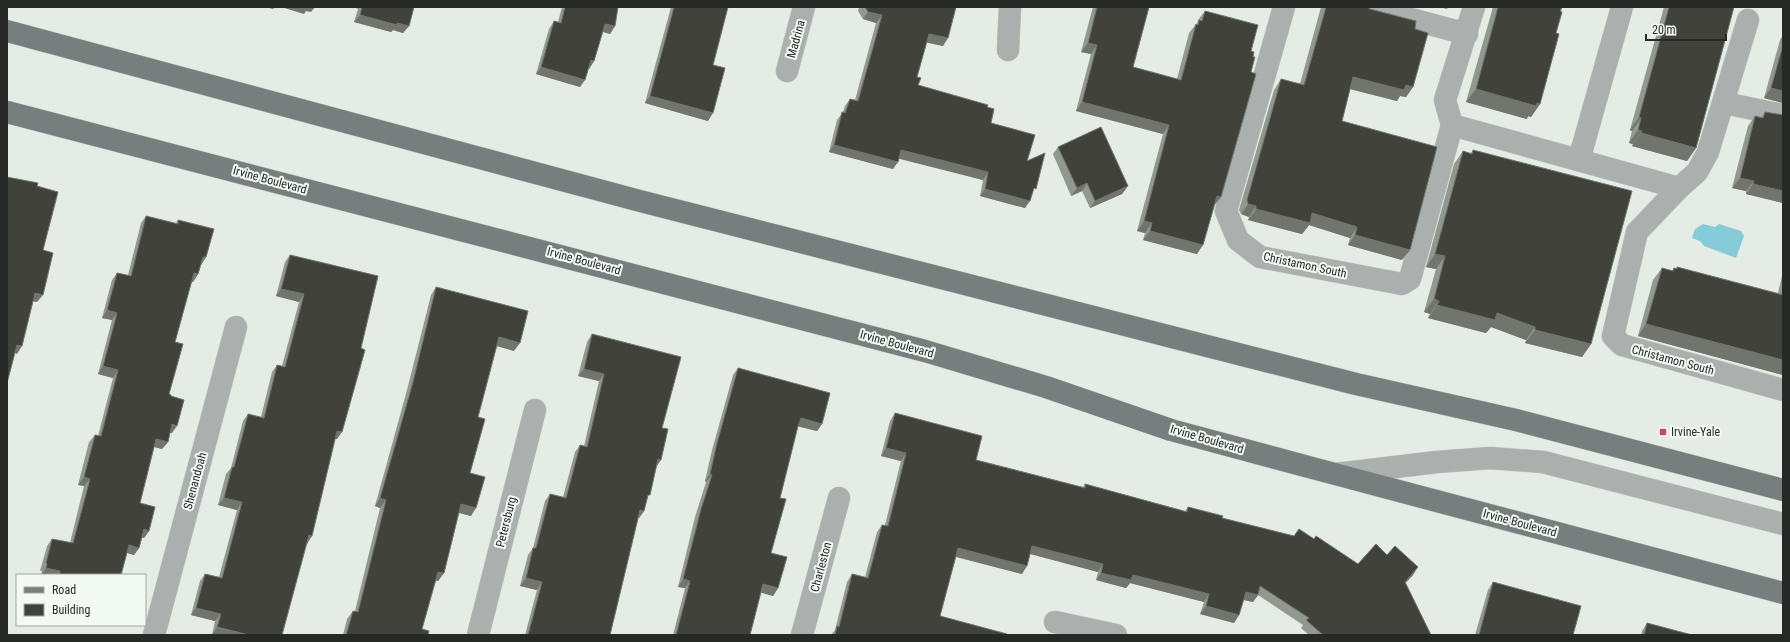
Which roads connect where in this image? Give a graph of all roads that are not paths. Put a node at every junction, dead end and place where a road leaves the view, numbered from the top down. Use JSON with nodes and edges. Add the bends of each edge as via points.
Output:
{"nodes":[{"id":1,"x":804,"y":7,"type":"edge"},
{"id":2,"x":1010,"y":7,"type":"edge"},
{"id":3,"x":1284,"y":7,"type":"edge"},
{"id":4,"x":1366,"y":7,"type":"edge"},
{"id":5,"x":1474,"y":7,"type":"edge"},
{"id":6,"x":1622,"y":7,"type":"edge"},
{"id":7,"x":1748,"y":20,"type":"dead end"},
{"id":8,"x":7,"y":31,"type":"edge"},
{"id":9,"x":1467,"y":34,"type":"junction"},
{"id":10,"x":1008,"y":50,"type":"dead end"},
{"id":11,"x":787,"y":71,"type":"dead end"},
{"id":12,"x":1724,"y":103,"type":"junction"},
{"id":13,"x":7,"y":112,"type":"edge"},
{"id":14,"x":1783,"y":115,"type":"edge"},
{"id":15,"x":1452,"y":125,"type":"junction"},
{"id":16,"x":1579,"y":160,"type":"junction"},
{"id":17,"x":1679,"y":188,"type":"junction"},
{"id":18,"x":236,"y":327,"type":"dead end"},
{"id":19,"x":1783,"y":390,"type":"edge"},
{"id":20,"x":535,"y":410,"type":"dead end"},
{"id":21,"x":1334,"y":474,"type":"junction"},
{"id":22,"x":1783,"y":490,"type":"edge"},
{"id":23,"x":839,"y":498,"type":"dead end"},
{"id":24,"x":1783,"y":524,"type":"edge"},
{"id":25,"x":1783,"y":593,"type":"edge"},
{"id":26,"x":1055,"y":622,"type":"dead end"},
{"id":27,"x":154,"y":635,"type":"edge"},
{"id":28,"x":478,"y":635,"type":"edge"},
{"id":29,"x":802,"y":635,"type":"edge"},
{"id":30,"x":1116,"y":635,"type":"edge"}],
"edges":[{"from":1,"to":11,"type":"street","name":"Madrina"},
{"from":2,"to":10,"type":"street"},
{"from":3,"to":15,"type":"street","name":"Christamon South","via":[[1226,211],[1238,240],[1260,257],[1402,284],[1410,279]]},
{"from":4,"to":9,"type":"street"},
{"from":5,"to":9,"type":"street"},
{"from":6,"to":16,"type":"street"},
{"from":7,"to":12,"type":"street","name":"Christamon South"},
{"from":8,"to":22,"type":"main road","via":[[640,201],[1356,384],[1516,420]]},
{"from":9,"to":15,"type":"street","via":[[1445,100]]},
{"from":12,"to":14,"type":"street"},
{"from":12,"to":17,"type":"street","name":"Christamon South","via":[[1708,152],[1697,172]]},
{"from":13,"to":21,"type":"main road","name":"Irvine Boulevard","via":[[925,351],[1046,387],[1171,430]]},
{"from":15,"to":16,"type":"street"},
{"from":16,"to":17,"type":"street"},
{"from":17,"to":19,"type":"street","name":"Christamon South","via":[[1637,232],[1613,336],[1622,345]]},
{"from":18,"to":27,"type":"street","name":"Shenandoah"},
{"from":20,"to":28,"type":"street","name":"Petersburg"},
{"from":21,"to":24,"type":"street","via":[[1490,458],[1543,462]]},
{"from":21,"to":25,"type":"main road","name":"Irvine Boulevard"},
{"from":23,"to":29,"type":"street","name":"Charleston"},
{"from":26,"to":30,"type":"street"}]}
